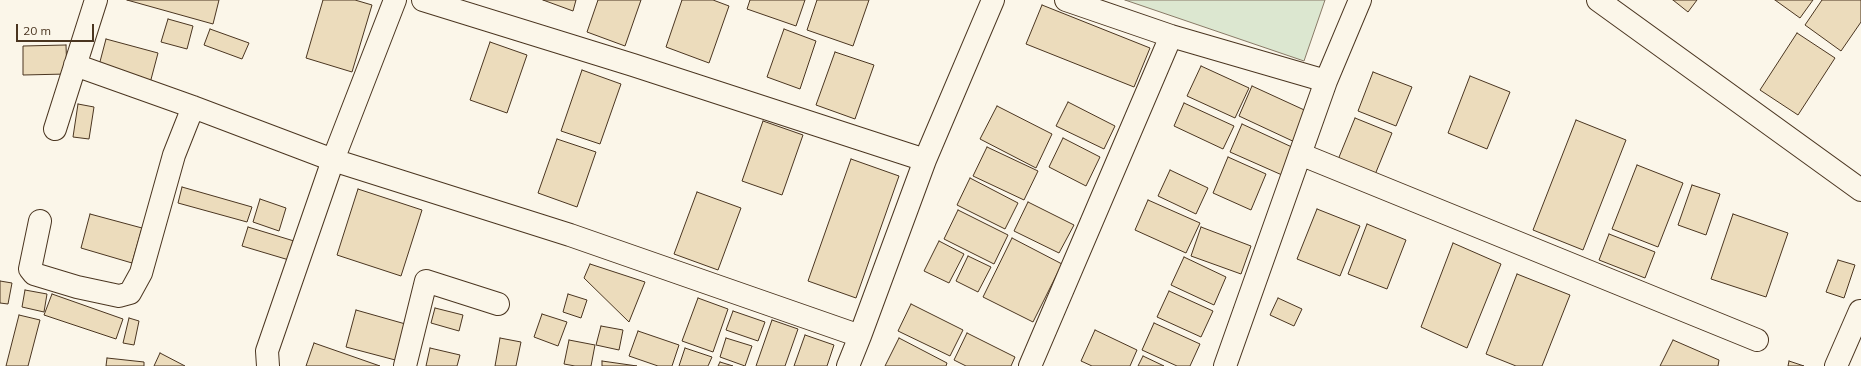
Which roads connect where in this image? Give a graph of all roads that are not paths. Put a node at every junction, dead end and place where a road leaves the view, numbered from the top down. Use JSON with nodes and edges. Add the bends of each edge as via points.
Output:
{"nodes":[{"id":1,"x":96,"y":0,"type":"edge"},
{"id":2,"x":395,"y":0,"type":"edge"},
{"id":3,"x":423,"y":0,"type":"edge"},
{"id":4,"x":993,"y":0,"type":"edge"},
{"id":5,"x":1066,"y":0,"type":"edge"},
{"id":6,"x":1360,"y":0,"type":"edge"},
{"id":7,"x":1598,"y":0,"type":"edge"},
{"id":8,"x":1171,"y":36,"type":"junction"},
{"id":9,"x":75,"y":65,"type":"junction"},
{"id":10,"x":1326,"y":81,"type":"junction"},
{"id":11,"x":193,"y":107,"type":"junction"},
{"id":12,"x":55,"y":129,"type":"dead end"},
{"id":13,"x":1300,"y":154,"type":"junction"},
{"id":14,"x":333,"y":160,"type":"junction"},
{"id":15,"x":925,"y":160,"type":"junction"},
{"id":16,"x":1861,"y":190,"type":"edge"},
{"id":17,"x":40,"y":221,"type":"dead end"},
{"id":18,"x":498,"y":304,"type":"dead end"},
{"id":19,"x":1860,"y":311,"type":"dead end"},
{"id":20,"x":860,"y":336,"type":"junction"},
{"id":21,"x":1757,"y":340,"type":"dead end"},
{"id":22,"x":268,"y":366,"type":"edge"},
{"id":23,"x":405,"y":366,"type":"edge"},
{"id":24,"x":848,"y":366,"type":"edge"},
{"id":25,"x":1030,"y":366,"type":"edge"},
{"id":26,"x":1226,"y":366,"type":"edge"},
{"id":27,"x":1836,"y":366,"type":"edge"}],
"edges":[{"from":1,"to":9,"type":"street"},
{"from":2,"to":14,"type":"street"},
{"from":3,"to":15,"type":"street"},
{"from":4,"to":15,"type":"street"},
{"from":5,"to":8,"type":"street"},
{"from":6,"to":10,"type":"street"},
{"from":7,"to":16,"type":"street"},
{"from":8,"to":10,"type":"street"},
{"from":8,"to":25,"type":"street"},
{"from":9,"to":11,"type":"street"},
{"from":9,"to":12,"type":"street"},
{"from":10,"to":13,"type":"street"},
{"from":11,"to":14,"type":"street"},
{"from":11,"to":17,"type":"street","via":[[174,154],[141,273],[130,293],[120,296],[76,287],[34,274],[30,269]]},
{"from":13,"to":21,"type":"street"},
{"from":13,"to":26,"type":"street"},
{"from":14,"to":20,"type":"street","via":[[570,234]]},
{"from":14,"to":22,"type":"street","via":[[267,351]]},
{"from":15,"to":20,"type":"street"},
{"from":18,"to":23,"type":"street","via":[[426,281]]},
{"from":19,"to":27,"type":"street"},
{"from":20,"to":24,"type":"street"}]}
